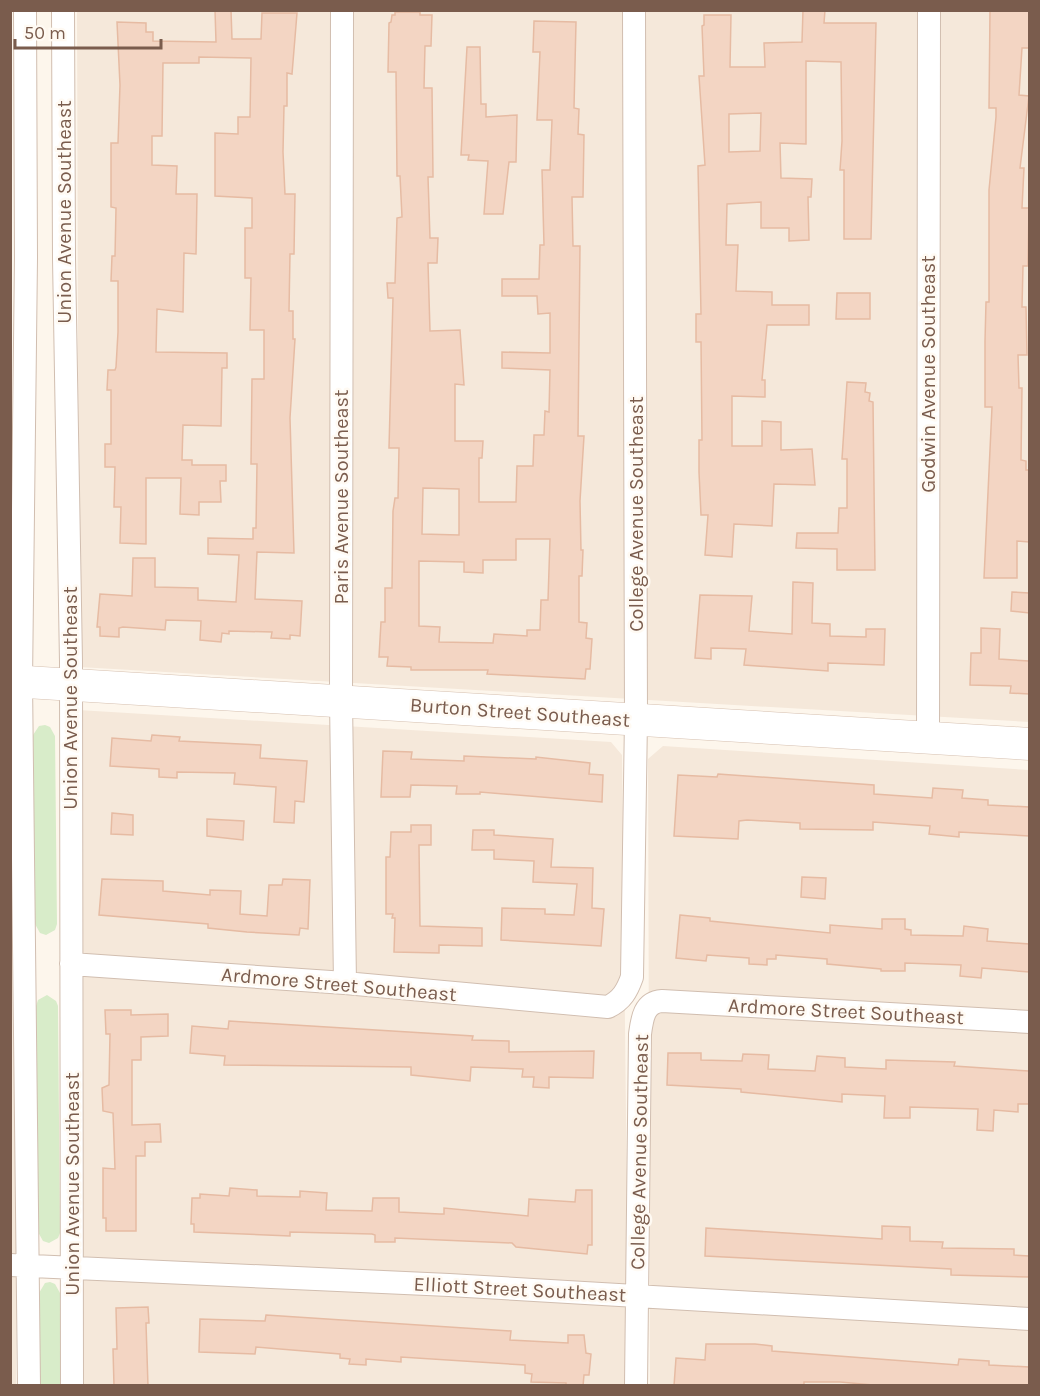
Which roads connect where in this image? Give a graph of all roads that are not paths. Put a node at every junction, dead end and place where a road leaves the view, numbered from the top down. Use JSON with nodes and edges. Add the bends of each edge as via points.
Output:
{"nodes":[{"id":1,"x":25,"y":10,"type":"edge"},
{"id":2,"x":63,"y":10,"type":"edge"},
{"id":3,"x":342,"y":10,"type":"edge"},
{"id":4,"x":634,"y":10,"type":"edge"},
{"id":5,"x":929,"y":10,"type":"edge"},
{"id":6,"x":26,"y":258,"type":"junction"},
{"id":7,"x":64,"y":259,"type":"junction"},
{"id":8,"x":16,"y":681,"type":"edge"},
{"id":9,"x":71,"y":683,"type":"junction"},
{"id":10,"x":341,"y":701,"type":"junction"},
{"id":11,"x":636,"y":719,"type":"junction"},
{"id":12,"x":928,"y":738,"type":"junction"},
{"id":13,"x":1029,"y":744,"type":"edge"},
{"id":14,"x":71,"y":964,"type":"junction"},
{"id":15,"x":345,"y":983,"type":"junction"},
{"id":16,"x":662,"y":1001,"type":"joint"},
{"id":17,"x":608,"y":1007,"type":"joint"},
{"id":18,"x":1029,"y":1022,"type":"edge"},
{"id":19,"x":19,"y":1265,"type":"edge"},
{"id":20,"x":72,"y":1266,"type":"junction"},
{"id":21,"x":636,"y":1296,"type":"junction"},
{"id":22,"x":1029,"y":1319,"type":"edge"},
{"id":23,"x":29,"y":1386,"type":"edge"},
{"id":24,"x":72,"y":1386,"type":"edge"},
{"id":25,"x":636,"y":1386,"type":"edge"}],
"edges":[{"from":1,"to":6,"type":"street"},
{"from":2,"to":7,"type":"street","name":"Union Avenue Southeast"},
{"from":3,"to":10,"type":"street","name":"Paris Avenue Southeast"},
{"from":4,"to":11,"type":"street","name":"College Avenue Southeast"},
{"from":5,"to":12,"type":"street","name":"Godwin Avenue Southeast"},
{"from":6,"to":7,"type":"street"},
{"from":6,"to":8,"type":"street"},
{"from":7,"to":9,"type":"street","name":"Union Avenue Southeast"},
{"from":8,"to":9,"type":"main road","name":"Burton Street Southeast"},
{"from":8,"to":19,"type":"street"},
{"from":9,"to":10,"type":"main road","name":"Burton Street Southeast"},
{"from":9,"to":14,"type":"street","name":"Union Avenue Southeast"},
{"from":10,"to":11,"type":"main road","name":"Burton Street Southeast"},
{"from":10,"to":15,"type":"street","name":"Paris Avenue Southeast"},
{"from":11,"to":12,"type":"main road","name":"Burton Street Southeast"},
{"from":11,"to":17,"type":"street","name":"College Avenue Southeast","via":[[632,977],[619,1002]]},
{"from":12,"to":13,"type":"main road","name":"Burton Street Southeast"},
{"from":14,"to":15,"type":"street","name":"Ardmore Street Southeast"},
{"from":14,"to":20,"type":"street","name":"Union Avenue Southeast"},
{"from":15,"to":17,"type":"street","name":"Ardmore Street Southeast"},
{"from":16,"to":18,"type":"street","name":"Ardmore Street Southeast"},
{"from":16,"to":21,"type":"street","name":"College Avenue Southeast","via":[[649,1006],[641,1026]]},
{"from":19,"to":20,"type":"street","name":"Elliott Street Southeast"},
{"from":19,"to":23,"type":"street"},
{"from":20,"to":21,"type":"street","name":"Elliott Street Southeast"},
{"from":20,"to":24,"type":"street","name":"Union Avenue Southeast"},
{"from":21,"to":22,"type":"street","name":"Elliott Street Southeast"},
{"from":21,"to":25,"type":"street","name":"College Avenue Southeast"}]}
